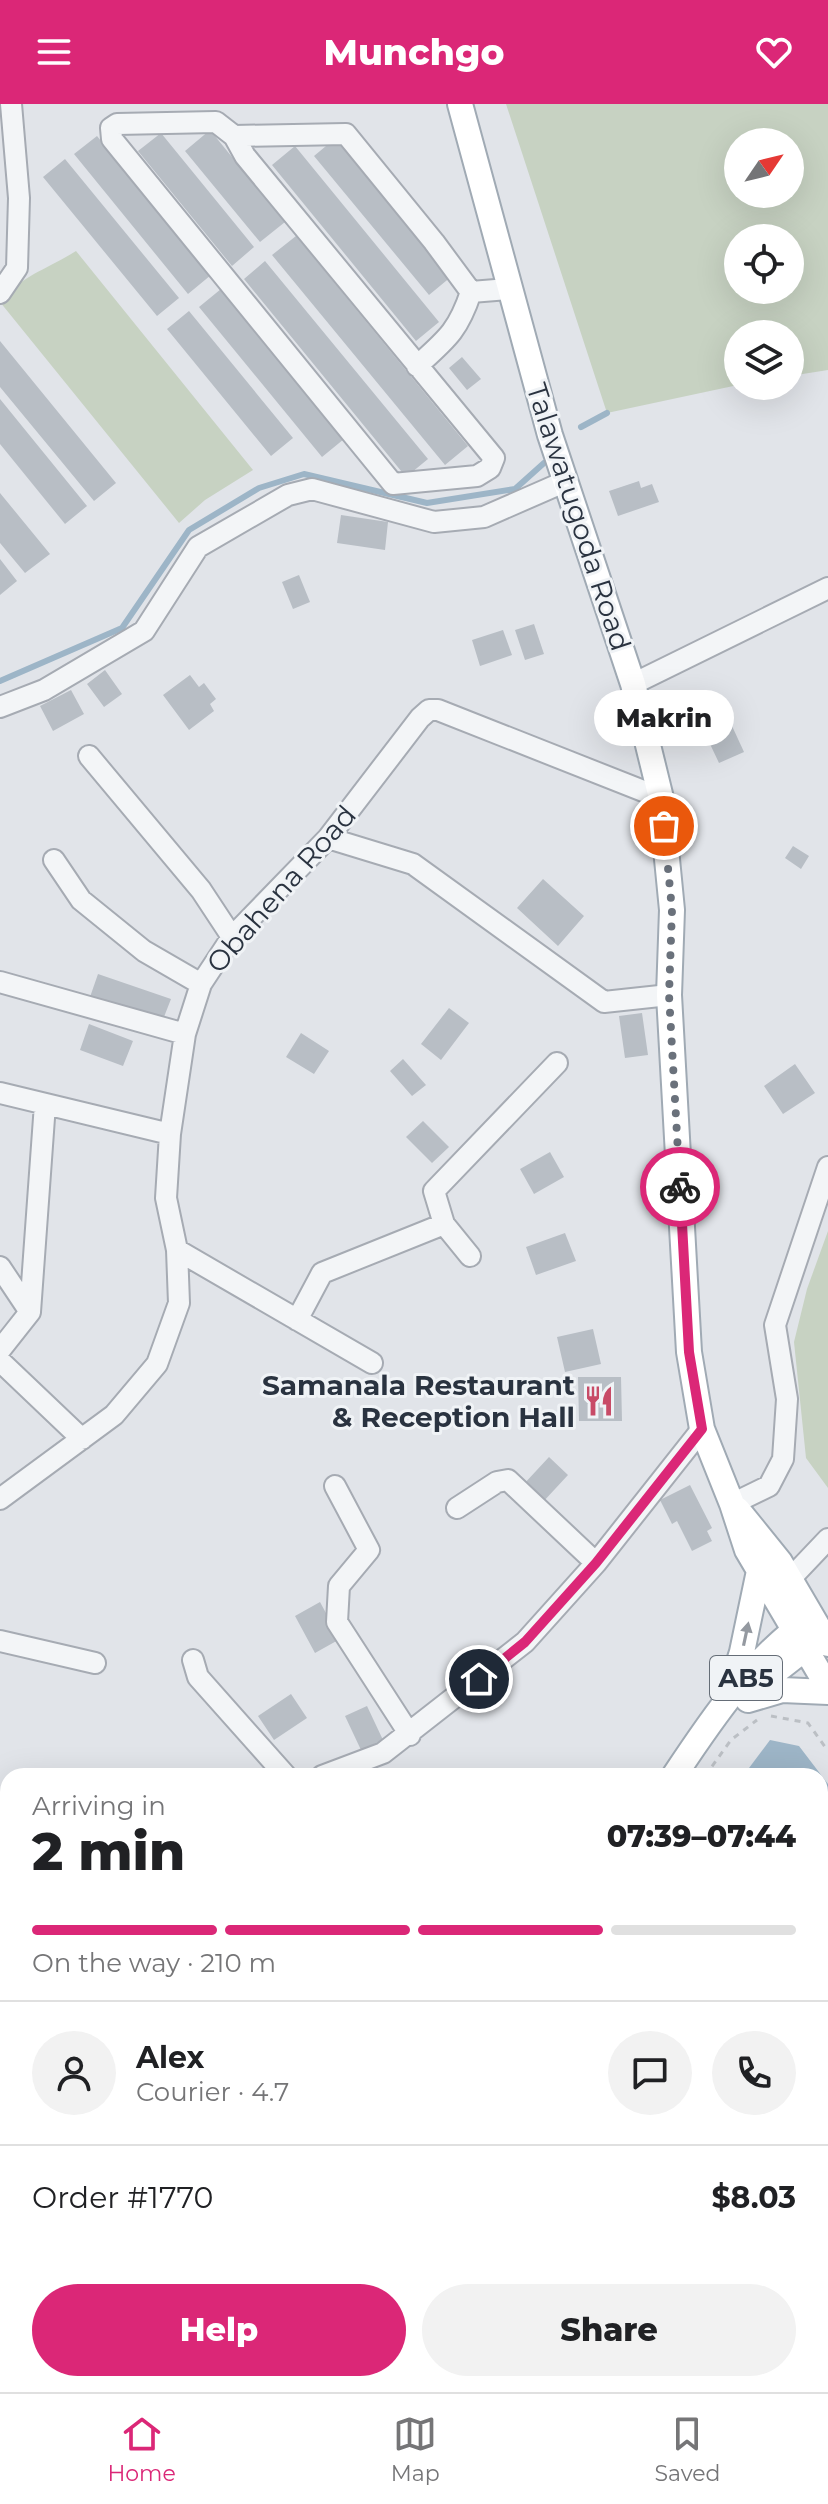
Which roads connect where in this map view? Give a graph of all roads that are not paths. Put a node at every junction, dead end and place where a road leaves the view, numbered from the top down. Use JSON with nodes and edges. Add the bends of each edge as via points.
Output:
{"nodes":[{"id":1,"x":11,"y":104,"type":"edge"},
{"id":2,"x":460,"y":104,"type":"edge"},
{"id":3,"x":234,"y":136,"type":"junction"},
{"id":4,"x":508,"y":289,"type":"junction"},
{"id":5,"x":471,"y":292,"type":"junction"},
{"id":6,"x":0,"y":293,"type":"edge"},
{"id":7,"x":417,"y":366,"type":"junction"},
{"id":8,"x":564,"y":482,"type":"junction"},
{"id":9,"x":828,"y":588,"type":"edge"},
{"id":10,"x":633,"y":684,"type":"junction"},
{"id":11,"x":0,"y":707,"type":"edge"},
{"id":12,"x":89,"y":756,"type":"dead end"},
{"id":13,"x":661,"y":798,"type":"junction"},
{"id":14,"x":328,"y":838,"type":"junction"},
{"id":15,"x":54,"y":860,"type":"dead end"},
{"id":16,"x":232,"y":937,"type":"junction"},
{"id":17,"x":0,"y":982,"type":"edge"},
{"id":18,"x":201,"y":984,"type":"junction"},
{"id":19,"x":669,"y":995,"type":"junction"},
{"id":20,"x":185,"y":1034,"type":"junction"},
{"id":21,"x":557,"y":1063,"type":"dead end"},
{"id":22,"x":0,"y":1093,"type":"edge"},
{"id":23,"x":45,"y":1104,"type":"junction"},
{"id":24,"x":170,"y":1134,"type":"junction"},
{"id":25,"x":828,"y":1167,"type":"edge"},
{"id":26,"x":444,"y":1224,"type":"junction"},
{"id":27,"x":177,"y":1250,"type":"junction"},
{"id":28,"x":470,"y":1256,"type":"dead end"},
{"id":29,"x":0,"y":1267,"type":"edge"},
{"id":30,"x":30,"y":1312,"type":"junction"},
{"id":31,"x":297,"y":1320,"type":"junction"},
{"id":32,"x":0,"y":1350,"type":"edge"},
{"id":33,"x":0,"y":1361,"type":"edge"},
{"id":34,"x":372,"y":1363,"type":"dead end"},
{"id":35,"x":702,"y":1429,"type":"junction"},
{"id":36,"x":82,"y":1439,"type":"junction"},
{"id":37,"x":335,"y":1486,"type":"dead end"},
{"id":38,"x":0,"y":1499,"type":"edge"},
{"id":39,"x":732,"y":1504,"type":"junction"},
{"id":40,"x":457,"y":1508,"type":"dead end"},
{"id":41,"x":828,"y":1539,"type":"edge"},
{"id":42,"x":596,"y":1563,"type":"junction"},
{"id":43,"x":759,"y":1571,"type":"junction"},
{"id":44,"x":790,"y":1579,"type":"junction"},
{"id":45,"x":812,"y":1635,"type":"edge"},
{"id":46,"x":0,"y":1641,"type":"edge"},
{"id":47,"x":193,"y":1660,"type":"dead end"},
{"id":48,"x":95,"y":1663,"type":"dead end"},
{"id":49,"x":828,"y":1690,"type":"edge"},
{"id":50,"x":731,"y":1701,"type":"junction"},
{"id":51,"x":410,"y":1735,"type":"junction"},
{"id":52,"x":279,"y":1768,"type":"edge"},
{"id":53,"x":343,"y":1768,"type":"edge"},
{"id":54,"x":679,"y":1768,"type":"edge"}],
"edges":[{"from":1,"to":6,"type":"street","via":[[19,198],[17,268]]},
{"from":2,"to":4,"type":"main road","name":"Talawatugoda Road"},
{"from":3,"to":5,"type":"street","via":[[346,134]]},
{"from":3,"to":7,"type":"street"},
{"from":3,"to":7,"type":"street","via":[[216,122],[111,128],[112,139],[393,484],[477,476],[490,468],[494,458]]},
{"from":4,"to":5,"type":"street"},
{"from":4,"to":8,"type":"main road","name":"Talawatugoda Road"},
{"from":5,"to":7,"type":"street","via":[[452,335]]},
{"from":8,"to":10,"type":"main road","name":"Talawatugoda Road"},
{"from":8,"to":11,"type":"street","via":[[484,517],[434,522],[312,489],[288,495],[198,547],[144,631],[44,690]]},
{"from":9,"to":10,"type":"street"},
{"from":10,"to":13,"type":"main road","name":"Talawatugoda Road"},
{"from":12,"to":16,"type":"street","via":[[201,890]]},
{"from":13,"to":14,"type":"street","name":"Obahena Road","via":[[429,710]]},
{"from":13,"to":19,"type":"main road","name":"Talawatugoda Road","via":[[672,910]]},
{"from":14,"to":16,"type":"street","name":"Obahena Road"},
{"from":14,"to":19,"type":"street","via":[[413,864],[604,1002]]},
{"from":15,"to":18,"type":"street","via":[[81,900],[144,951]]},
{"from":16,"to":18,"type":"street","name":"Obahena Road"},
{"from":17,"to":20,"type":"street"},
{"from":18,"to":20,"type":"street","name":"Obahena Road"},
{"from":19,"to":35,"type":"main road","name":"Talawatugoda Road","via":[[689,1352]]},
{"from":20,"to":24,"type":"street","name":"Obahena Road"},
{"from":21,"to":26,"type":"street","via":[[434,1191]]},
{"from":22,"to":23,"type":"street"},
{"from":23,"to":24,"type":"street"},
{"from":23,"to":30,"type":"street"},
{"from":24,"to":27,"type":"street","name":"Obahena Road","via":[[166,1198]]},
{"from":25,"to":39,"type":"street","via":[[775,1325],[787,1399],[783,1459],[769,1486]]},
{"from":26,"to":28,"type":"street"},
{"from":26,"to":31,"type":"street","via":[[322,1273]]},
{"from":27,"to":31,"type":"street"},
{"from":27,"to":36,"type":"street","name":"Obahena Road","via":[[179,1303],[157,1364],[114,1415]]},
{"from":29,"to":30,"type":"street"},
{"from":30,"to":32,"type":"street"},
{"from":31,"to":34,"type":"street"},
{"from":33,"to":36,"type":"street"},
{"from":35,"to":39,"type":"main road","name":"Talawatugoda Road"},
{"from":35,"to":42,"type":"street"},
{"from":36,"to":38,"type":"street","name":"Obahena Road"},
{"from":37,"to":51,"type":"street","via":[[369,1550],[339,1586],[337,1622]]},
{"from":39,"to":43,"type":"main road","name":"Talawatugoda Road"},
{"from":39,"to":44,"type":"main road","name":"Talawatugoda Road"},
{"from":40,"to":42,"type":"street","via":[[508,1480]]},
{"from":41,"to":44,"type":"street"},
{"from":42,"to":51,"type":"street","via":[[525,1642]]},
{"from":43,"to":45,"type":"main road","name":"Talawatugoda Road"},
{"from":50,"to":43,"type":"main road","number":"AB5","one_way":true},
{"from":44,"to":45,"type":"main road","name":"Talawatugoda Road"},
{"from":45,"to":49,"type":"main road","name":"Talawatugoda Road"},
{"from":45,"to":50,"type":"main road","number":"AB5"},
{"from":46,"to":48,"type":"street"},
{"from":47,"to":52,"type":"street","via":[[198,1677]]},
{"from":49,"to":50,"type":"main road","number":"AB5","via":[[782,1690]]},
{"from":50,"to":54,"type":"main road","number":"AB5"},
{"from":51,"to":53,"type":"street","via":[[383,1753]]}]}
